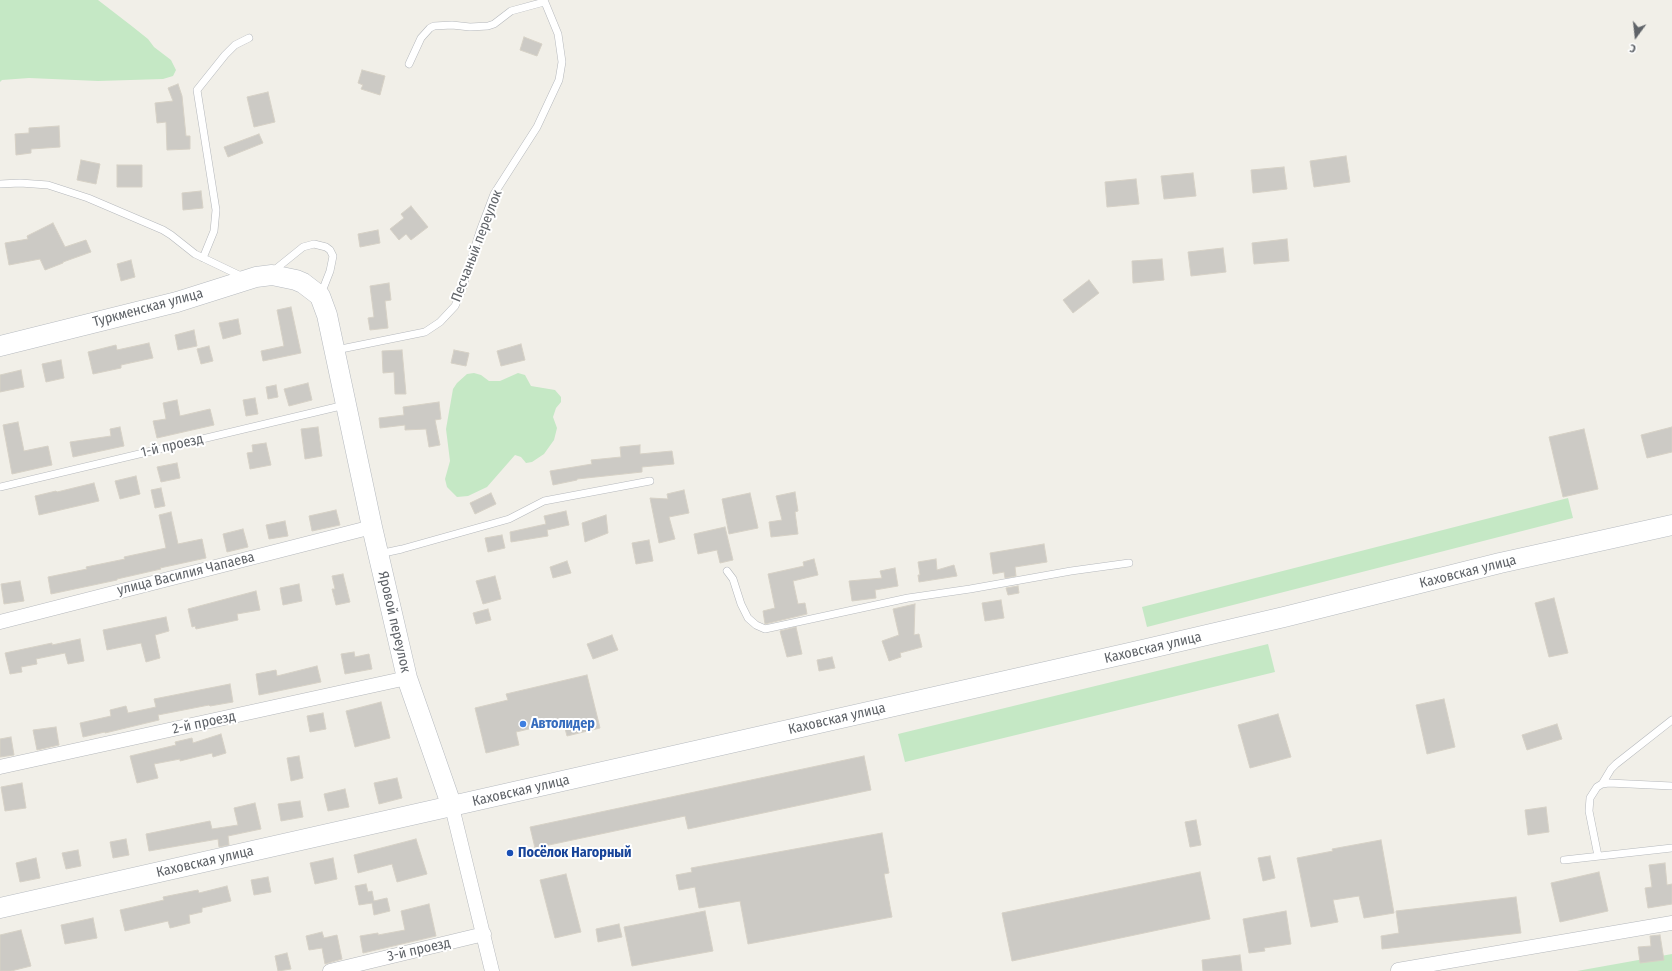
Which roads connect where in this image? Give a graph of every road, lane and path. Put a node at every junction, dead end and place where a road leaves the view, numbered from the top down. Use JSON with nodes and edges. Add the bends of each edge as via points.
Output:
{"nodes":[{"id":1,"x":544,"y":1,"type":"edge"},
{"id":2,"x":249,"y":38,"type":"dead end"},
{"id":3,"x":409,"y":64,"type":"dead end"},
{"id":4,"x":0,"y":184,"type":"edge"},
{"id":5,"x":204,"y":258,"type":"junction"},
{"id":6,"x":268,"y":276,"type":"junction"},
{"id":7,"x":248,"y":280,"type":"junction"},
{"id":8,"x":320,"y":296,"type":"junction"},
{"id":9,"x":0,"y":346,"type":"edge"},
{"id":10,"x":333,"y":351,"type":"junction"},
{"id":11,"x":345,"y":405,"type":"junction"},
{"id":12,"x":650,"y":481,"type":"dead end"},
{"id":13,"x":0,"y":487,"type":"edge"},
{"id":14,"x":1672,"y":524,"type":"edge"},
{"id":15,"x":372,"y":527,"type":"junction"},
{"id":16,"x":379,"y":554,"type":"junction"},
{"id":17,"x":1129,"y":562,"type":"dead end"},
{"id":18,"x":727,"y":571,"type":"dead end"},
{"id":19,"x":0,"y":622,"type":"edge"},
{"id":20,"x":407,"y":678,"type":"junction"},
{"id":21,"x":1672,"y":720,"type":"edge"},
{"id":22,"x":0,"y":767,"type":"edge"},
{"id":23,"x":1602,"y":784,"type":"junction"},
{"id":24,"x":1672,"y":786,"type":"edge"},
{"id":25,"x":452,"y":806,"type":"junction"},
{"id":26,"x":1672,"y":848,"type":"edge"},
{"id":27,"x":1598,"y":856,"type":"junction"},
{"id":28,"x":1564,"y":860,"type":"dead end"},
{"id":29,"x":0,"y":908,"type":"edge"},
{"id":30,"x":1672,"y":922,"type":"edge"},
{"id":31,"x":484,"y":934,"type":"junction"},
{"id":32,"x":1398,"y":970,"type":"dead end"},
{"id":33,"x":330,"y":971,"type":"edge"},
{"id":34,"x":492,"y":971,"type":"edge"}],
"edges":[{"from":1,"to":3,"type":"lane","via":[[512,10],[488,26],[434,26],[421,38]]},
{"from":1,"to":10,"type":"lane","name":"Песчаный переулок","via":[[558,34],[562,62],[559,80],[548,108],[494,194],[462,292],[455,306],[425,332]]},
{"from":2,"to":5,"type":"lane","via":[[235,45],[225,55],[197,90],[216,210],[214,230]]},
{"from":4,"to":5,"type":"lane","via":[[32,183],[66,190],[163,230]]},
{"from":5,"to":7,"type":"lane"},
{"from":6,"to":7,"type":"main road","name":"Туркменская улица"},
{"from":6,"to":8,"type":"main road","name":"Туркменская улица","via":[[296,280]]},
{"from":6,"to":8,"type":"lane","via":[[303,247],[314,244],[326,247],[333,256]]},
{"from":7,"to":9,"type":"main road","name":"Туркменская улица","via":[[177,302]]},
{"from":8,"to":10,"type":"main road","name":"Яровой переулок","via":[[327,315]]},
{"from":10,"to":11,"type":"main road","name":"Яровой переулок"},
{"from":11,"to":13,"type":"lane","name":"1-й проезд"},
{"from":11,"to":15,"type":"main road","name":"Яровой переулок"},
{"from":12,"to":16,"type":"lane","via":[[544,501],[509,518]]},
{"from":14,"to":25,"type":"main road","name":"Каховская улица","via":[[1284,618]]},
{"from":15,"to":16,"type":"main road","name":"Яровой переулок"},
{"from":15,"to":19,"type":"street","name":"улица Василия Чапаева"},
{"from":16,"to":20,"type":"main road","name":"Яровой переулок"},
{"from":17,"to":18,"type":"lane","via":[[970,590],[908,598],[765,629],[748,618],[733,579]]},
{"from":20,"to":22,"type":"street","name":"2-й проезд"},
{"from":20,"to":25,"type":"main road","name":"Яровой переулок"},
{"from":21,"to":23,"type":"lane","via":[[1616,764]]},
{"from":23,"to":24,"type":"lane"},
{"from":23,"to":27,"type":"lane","via":[[1593,792],[1589,804]]},
{"from":25,"to":29,"type":"main road","name":"Каховская улица"},
{"from":25,"to":31,"type":"street","name":"Яровой переулок"},
{"from":26,"to":27,"type":"lane"},
{"from":27,"to":28,"type":"lane"},
{"from":30,"to":32,"type":"street"},
{"from":31,"to":33,"type":"street","name":"3-й проезд"},
{"from":31,"to":34,"type":"street","name":"Яровой переулок"}]}
